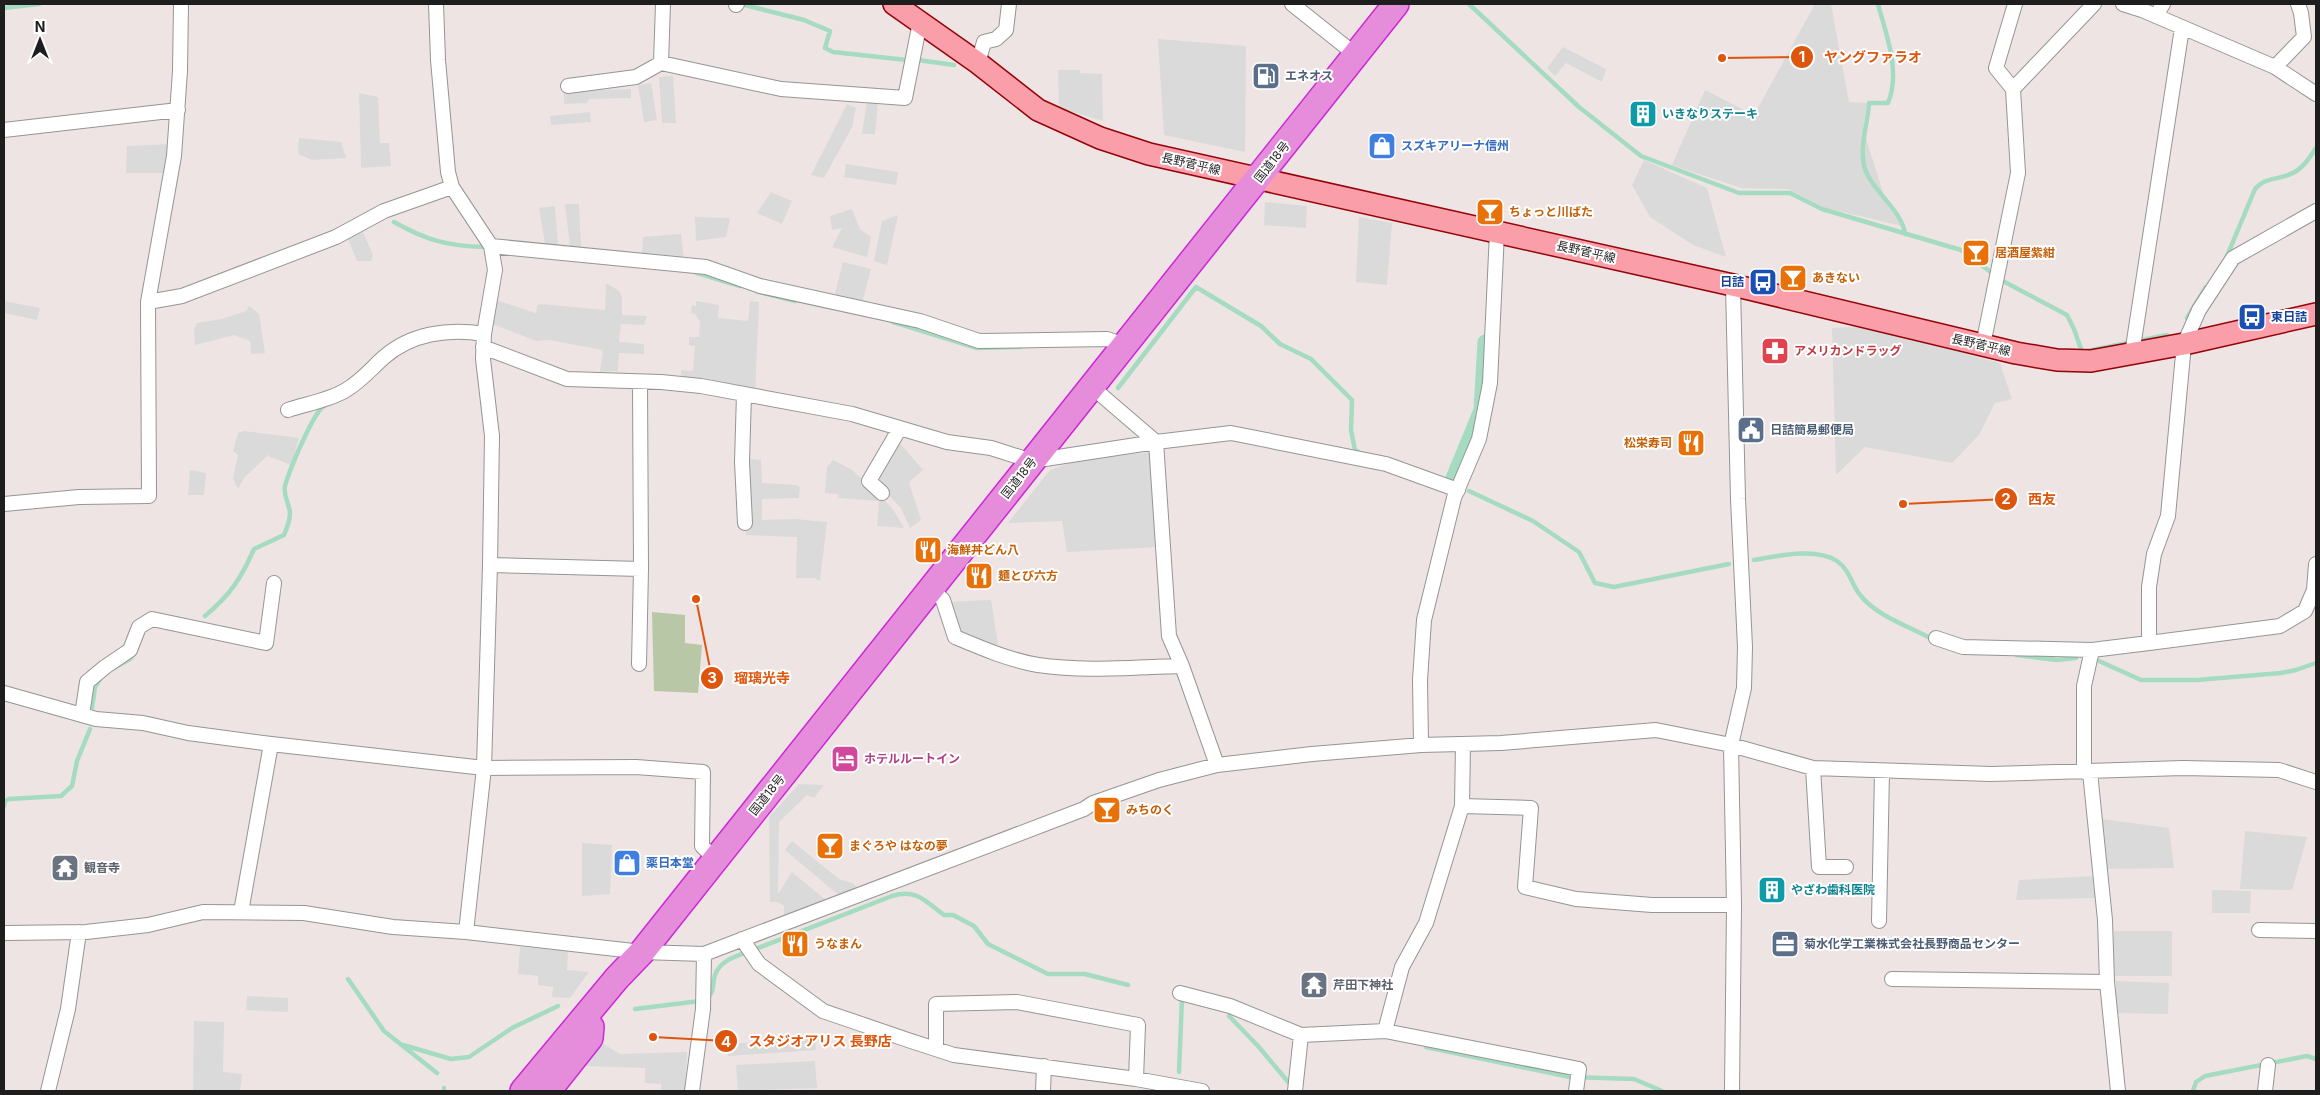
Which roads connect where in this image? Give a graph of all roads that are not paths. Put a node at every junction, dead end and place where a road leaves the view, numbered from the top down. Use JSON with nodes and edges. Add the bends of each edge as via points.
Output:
{"nodes":[{"id":1,"x":182,"y":4,"type":"edge"},
{"id":2,"x":436,"y":4,"type":"edge"},
{"id":3,"x":663,"y":4,"type":"edge"},
{"id":4,"x":894,"y":4,"type":"edge"},
{"id":5,"x":1009,"y":4,"type":"edge"},
{"id":6,"x":1292,"y":4,"type":"edge"},
{"id":7,"x":1396,"y":4,"type":"edge"},
{"id":8,"x":2015,"y":4,"type":"edge"},
{"id":9,"x":2094,"y":4,"type":"edge"},
{"id":10,"x":2123,"y":4,"type":"edge"},
{"id":11,"x":2298,"y":4,"type":"edge"},
{"id":12,"x":2159,"y":10,"type":"edge"},
{"id":13,"x":920,"y":22,"type":"junction"},
{"id":14,"x":2182,"y":28,"type":"junction"},
{"id":15,"x":1356,"y":55,"type":"junction"},
{"id":16,"x":662,"y":63,"type":"junction"},
{"id":17,"x":978,"y":63,"type":"junction"},
{"id":18,"x":2275,"y":67,"type":"junction"},
{"id":19,"x":568,"y":86,"type":"dead end"},
{"id":20,"x":2013,"y":88,"type":"junction"},
{"id":21,"x":2316,"y":94,"type":"edge"},
{"id":22,"x":178,"y":110,"type":"junction"},
{"id":23,"x":4,"y":130,"type":"edge"},
{"id":24,"x":1257,"y":180,"type":"junction"},
{"id":25,"x":452,"y":187,"type":"junction"},
{"id":26,"x":2316,"y":211,"type":"edge"},
{"id":27,"x":1497,"y":232,"type":"junction"},
{"id":28,"x":492,"y":246,"type":"junction"},
{"id":29,"x":1733,"y":286,"type":"junction"},
{"id":30,"x":148,"y":302,"type":"junction"},
{"id":31,"x":2316,"y":314,"type":"edge"},
{"id":32,"x":484,"y":341,"type":"junction"},
{"id":33,"x":2184,"y":344,"type":"junction"},
{"id":34,"x":1126,"y":345,"type":"junction"},
{"id":35,"x":1983,"y":345,"type":"junction"},
{"id":36,"x":2132,"y":354,"type":"junction"},
{"id":37,"x":640,"y":382,"type":"junction"},
{"id":38,"x":1092,"y":387,"type":"junction"},
{"id":39,"x":744,"y":394,"type":"junction"},
{"id":40,"x":288,"y":410,"type":"dead end"},
{"id":41,"x":900,"y":428,"type":"junction"},
{"id":42,"x":1156,"y":442,"type":"junction"},
{"id":43,"x":1032,"y":461,"type":"junction"},
{"id":44,"x":1458,"y":490,"type":"junction"},
{"id":45,"x":882,"y":494,"type":"dead end"},
{"id":46,"x":4,"y":504,"type":"edge"},
{"id":47,"x":745,"y":524,"type":"dead end"},
{"id":48,"x":2316,"y":564,"type":"edge"},
{"id":49,"x":490,"y":565,"type":"junction"},
{"id":50,"x":641,"y":570,"type":"junction"},
{"id":51,"x":274,"y":583,"type":"dead end"},
{"id":52,"x":932,"y":589,"type":"junction"},
{"id":53,"x":2315,"y":591,"type":"edge"},
{"id":54,"x":1936,"y":638,"type":"dead end"},
{"id":55,"x":2149,"y":643,"type":"junction"},
{"id":56,"x":2092,"y":650,"type":"junction"},
{"id":57,"x":639,"y":664,"type":"dead end"},
{"id":58,"x":1182,"y":666,"type":"junction"},
{"id":59,"x":4,"y":693,"type":"edge"},
{"id":60,"x":82,"y":715,"type":"junction"},
{"id":61,"x":271,"y":744,"type":"junction"},
{"id":62,"x":1463,"y":744,"type":"junction"},
{"id":63,"x":1731,"y":745,"type":"junction"},
{"id":64,"x":1421,"y":746,"type":"junction"},
{"id":65,"x":1217,"y":765,"type":"junction"},
{"id":66,"x":484,"y":768,"type":"junction"},
{"id":67,"x":1813,"y":768,"type":"junction"},
{"id":68,"x":1882,"y":772,"type":"junction"},
{"id":69,"x":2087,"y":772,"type":"junction"},
{"id":70,"x":2316,"y":782,"type":"edge"},
{"id":71,"x":1462,"y":806,"type":"junction"},
{"id":72,"x":716,"y":860,"type":"junction"},
{"id":73,"x":1846,"y":866,"type":"dead end"},
{"id":74,"x":1734,"y":905,"type":"junction"},
{"id":75,"x":241,"y":912,"type":"junction"},
{"id":76,"x":1879,"y":921,"type":"dead end"},
{"id":77,"x":2259,"y":930,"type":"dead end"},
{"id":78,"x":2316,"y":931,"type":"edge"},
{"id":79,"x":79,"y":932,"type":"junction"},
{"id":80,"x":466,"y":932,"type":"junction"},
{"id":81,"x":4,"y":933,"type":"edge"},
{"id":82,"x":742,"y":939,"type":"junction"},
{"id":83,"x":642,"y":952,"type":"junction"},
{"id":84,"x":704,"y":954,"type":"junction"},
{"id":85,"x":1892,"y":980,"type":"dead end"},
{"id":86,"x":2107,"y":982,"type":"junction"},
{"id":87,"x":1180,"y":993,"type":"dead end"},
{"id":88,"x":591,"y":1027,"type":"junction"},
{"id":89,"x":1385,"y":1031,"type":"junction"},
{"id":90,"x":1301,"y":1035,"type":"junction"},
{"id":91,"x":936,"y":1048,"type":"junction"},
{"id":92,"x":2268,"y":1065,"type":"dead end"},
{"id":93,"x":1044,"y":1066,"type":"junction"},
{"id":94,"x":1136,"y":1079,"type":"junction"},
{"id":95,"x":1577,"y":1082,"type":"edge"},
{"id":96,"x":48,"y":1091,"type":"edge"},
{"id":97,"x":523,"y":1091,"type":"edge"},
{"id":98,"x":539,"y":1091,"type":"edge"},
{"id":99,"x":548,"y":1091,"type":"edge"},
{"id":100,"x":692,"y":1091,"type":"edge"},
{"id":101,"x":1043,"y":1091,"type":"edge"},
{"id":102,"x":1202,"y":1091,"type":"edge"},
{"id":103,"x":1295,"y":1091,"type":"edge"},
{"id":104,"x":1732,"y":1091,"type":"edge"},
{"id":105,"x":2118,"y":1091,"type":"edge"},
{"id":106,"x":2265,"y":1091,"type":"edge"}],
"edges":[{"from":1,"to":22,"type":"street"},
{"from":2,"to":25,"type":"street","via":[[438,60]]},
{"from":3,"to":16,"type":"street"},
{"from":4,"to":13,"type":"main road","name":"長野菅平線"},
{"from":5,"to":17,"type":"street","via":[[1006,30],[996,39],[984,42]]},
{"from":6,"to":15,"type":"street"},
{"from":7,"to":15,"type":"highway","name":"国道18号"},
{"from":8,"to":20,"type":"street","via":[[1996,68]]},
{"from":9,"to":20,"type":"street"},
{"from":10,"to":12,"type":"street"},
{"from":11,"to":18,"type":"street","via":[[2302,12],[2304,37]]},
{"from":12,"to":14,"type":"street"},
{"from":13,"to":16,"type":"street","via":[[905,98],[782,89]]},
{"from":13,"to":17,"type":"main road","name":"長野菅平線"},
{"from":14,"to":18,"type":"street"},
{"from":14,"to":36,"type":"street"},
{"from":15,"to":24,"type":"highway","name":"国道18号"},
{"from":16,"to":19,"type":"street","via":[[636,78]]},
{"from":17,"to":24,"type":"main road","name":"長野菅平線","via":[[1038,110],[1100,138],[1149,154]]},
{"from":18,"to":21,"type":"street"},
{"from":20,"to":35,"type":"street","via":[[2018,173]]},
{"from":22,"to":23,"type":"street"},
{"from":22,"to":30,"type":"street","via":[[172,173]]},
{"from":24,"to":27,"type":"main road","name":"長野菅平線"},
{"from":24,"to":34,"type":"highway","name":"国道18号"},
{"from":25,"to":28,"type":"street"},
{"from":25,"to":30,"type":"street","via":[[384,211],[336,237],[182,296]]},
{"from":26,"to":33,"type":"street","via":[[2233,258],[2199,310]]},
{"from":27,"to":29,"type":"main road","name":"長野菅平線"},
{"from":27,"to":44,"type":"street","via":[[1490,383],[1479,439]]},
{"from":28,"to":32,"type":"street","via":[[494,270]]},
{"from":28,"to":34,"type":"street","via":[[706,267],[760,286],[920,321],[979,340],[1107,339]]},
{"from":29,"to":35,"type":"main road","name":"長野菅平線"},
{"from":29,"to":63,"type":"street","via":[[1745,647],[1744,688]]},
{"from":30,"to":46,"type":"street","via":[[149,496],[79,497]]},
{"from":31,"to":33,"type":"main road","name":"長野菅平線"},
{"from":32,"to":37,"type":"street","via":[[567,379]]},
{"from":32,"to":40,"type":"street","via":[[464,331],[440,331],[404,344],[385,356],[362,380],[344,392]]},
{"from":32,"to":49,"type":"street","via":[[482,360],[492,436]]},
{"from":33,"to":36,"type":"main road","name":"長野菅平線"},
{"from":33,"to":55,"type":"street","via":[[2168,516],[2154,554],[2149,587]]},
{"from":34,"to":38,"type":"highway","name":"国道18号"},
{"from":35,"to":36,"type":"main road","name":"長野菅平線","via":[[2057,360],[2091,361]]},
{"from":37,"to":39,"type":"street","via":[[701,386]]},
{"from":37,"to":50,"type":"street"},
{"from":38,"to":42,"type":"street"},
{"from":38,"to":43,"type":"highway","name":"国道18号"},
{"from":39,"to":41,"type":"street","via":[[852,414]]},
{"from":39,"to":47,"type":"street","via":[[742,462]]},
{"from":41,"to":43,"type":"street","via":[[947,442],[991,448]]},
{"from":41,"to":45,"type":"street","via":[[869,481]]},
{"from":42,"to":43,"type":"street"},
{"from":42,"to":44,"type":"street","via":[[1231,433],[1386,464]]},
{"from":42,"to":58,"type":"street","via":[[1169,636]]},
{"from":43,"to":52,"type":"highway","name":"国道18号"},
{"from":44,"to":64,"type":"street","via":[[1424,620],[1420,680]]},
{"from":48,"to":53,"type":"street"},
{"from":49,"to":50,"type":"street"},
{"from":49,"to":66,"type":"street"},
{"from":50,"to":57,"type":"street"},
{"from":51,"to":60,"type":"street","via":[[266,643],[152,619],[139,626],[130,650],[87,682]]},
{"from":52,"to":58,"type":"street","via":[[943,600],[955,637],[1006,656],[1065,668]]},
{"from":52,"to":72,"type":"highway","name":"国道18号"},
{"from":53,"to":55,"type":"street","via":[[2305,611],[2280,626]]},
{"from":54,"to":56,"type":"street","via":[[1963,647]]},
{"from":55,"to":56,"type":"street"},
{"from":56,"to":69,"type":"street","via":[[2084,686]]},
{"from":58,"to":65,"type":"street"},
{"from":59,"to":60,"type":"street"},
{"from":60,"to":61,"type":"street"},
{"from":61,"to":66,"type":"street"},
{"from":61,"to":75,"type":"street"},
{"from":62,"to":63,"type":"street","via":[[1656,730]]},
{"from":62,"to":64,"type":"street"},
{"from":62,"to":71,"type":"street"},
{"from":63,"to":67,"type":"street"},
{"from":63,"to":74,"type":"street"},
{"from":64,"to":65,"type":"street"},
{"from":65,"to":82,"type":"street","via":[[1159,780],[1093,803]]},
{"from":66,"to":72,"type":"street","via":[[636,767],[703,772],[702,846]]},
{"from":66,"to":80,"type":"street"},
{"from":67,"to":68,"type":"street"},
{"from":67,"to":73,"type":"street","via":[[1819,866]]},
{"from":68,"to":69,"type":"street"},
{"from":68,"to":76,"type":"street"},
{"from":69,"to":70,"type":"street","via":[[2183,768],[2280,770]]},
{"from":69,"to":86,"type":"street","via":[[2105,920]]},
{"from":71,"to":74,"type":"street","via":[[1531,808],[1526,887],[1586,900],[1652,905]]},
{"from":71,"to":89,"type":"street","via":[[1426,923],[1402,967]]},
{"from":72,"to":83,"type":"highway","name":"国道18号"},
{"from":74,"to":104,"type":"street"},
{"from":75,"to":79,"type":"street","via":[[203,912],[148,925]]},
{"from":75,"to":80,"type":"street","via":[[304,913],[393,927]]},
{"from":77,"to":78,"type":"street"},
{"from":79,"to":81,"type":"street"},
{"from":79,"to":96,"type":"street","via":[[68,1009]]},
{"from":80,"to":83,"type":"street"},
{"from":82,"to":84,"type":"street"},
{"from":82,"to":91,"type":"street","via":[[760,964],[823,1011]]},
{"from":83,"to":84,"type":"street"},
{"from":83,"to":88,"type":"highway","name":"国道18号","via":[[624,983]]},
{"from":83,"to":97,"type":"highway","name":"国道18号"},
{"from":84,"to":100,"type":"street","via":[[703,1008]]},
{"from":85,"to":86,"type":"street"},
{"from":86,"to":105,"type":"street"},
{"from":87,"to":90,"type":"street","via":[[1230,1006]]},
{"from":88,"to":98,"type":"highway","name":"国道18号"},
{"from":88,"to":99,"type":"highway","via":[[590,1038]]},
{"from":89,"to":90,"type":"street"},
{"from":89,"to":95,"type":"street","via":[[1579,1069]]},
{"from":90,"to":103,"type":"street"},
{"from":91,"to":93,"type":"street","via":[[954,1054]]},
{"from":91,"to":94,"type":"street","via":[[936,1004],[1017,1002],[1138,1025]]},
{"from":92,"to":106,"type":"street"},
{"from":93,"to":94,"type":"street"},
{"from":93,"to":101,"type":"street"},
{"from":94,"to":102,"type":"street"}]}
